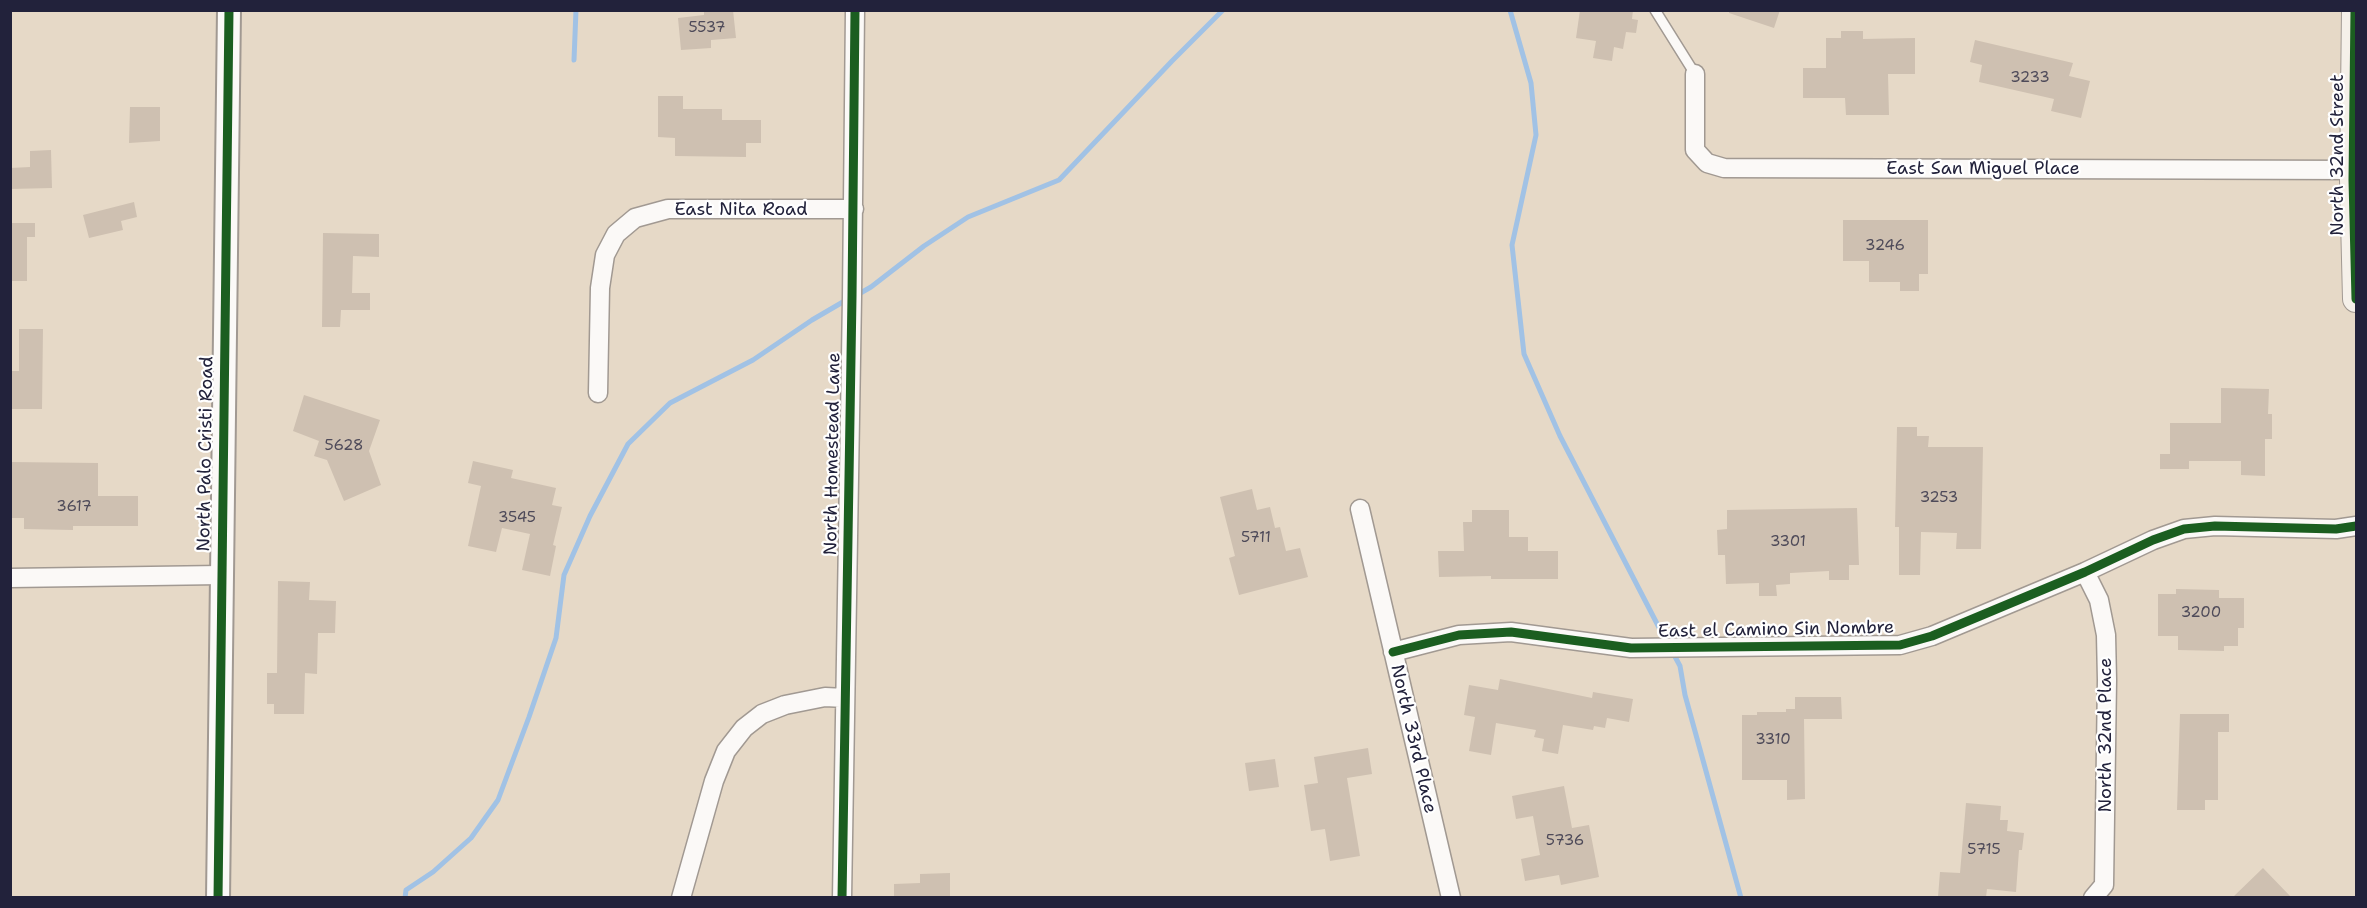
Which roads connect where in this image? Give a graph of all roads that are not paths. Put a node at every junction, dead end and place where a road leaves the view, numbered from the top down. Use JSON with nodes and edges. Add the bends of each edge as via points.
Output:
{"nodes":[{"id":1,"x":229,"y":10,"type":"edge"},
{"id":2,"x":855,"y":10,"type":"edge"},
{"id":3,"x":1655,"y":10,"type":"edge"},
{"id":4,"x":2355,"y":10,"type":"edge"},
{"id":5,"x":1695,"y":74,"type":"joint"},
{"id":6,"x":2353,"y":170,"type":"junction"},
{"id":7,"x":854,"y":209,"type":"junction"},
{"id":8,"x":2355,"y":213,"type":"edge"},
{"id":9,"x":2356,"y":299,"type":"edge"},
{"id":10,"x":598,"y":393,"type":"dead end"},
{"id":11,"x":1360,"y":509,"type":"dead end"},
{"id":12,"x":2356,"y":526,"type":"edge"},
{"id":13,"x":2085,"y":572,"type":"junction"},
{"id":14,"x":221,"y":575,"type":"junction"},
{"id":15,"x":10,"y":578,"type":"edge"},
{"id":16,"x":1393,"y":652,"type":"junction"},
{"id":17,"x":845,"y":698,"type":"junction"},
{"id":18,"x":218,"y":897,"type":"edge"},
{"id":19,"x":681,"y":897,"type":"edge"},
{"id":20,"x":842,"y":897,"type":"edge"},
{"id":21,"x":1451,"y":897,"type":"edge"},
{"id":22,"x":2093,"y":897,"type":"edge"}],
"edges":[{"from":1,"to":14,"type":"street","name":"North Palo Cristi Road"},
{"from":2,"to":7,"type":"street","name":"North Homestead Lane"},
{"from":3,"to":5,"type":"lane"},
{"from":4,"to":6,"type":"main road","name":"North 32nd Street"},
{"from":5,"to":6,"type":"street","name":"East San Miguel Place","via":[[1695,150],[1707,163],[1724,168]]},
{"from":6,"to":8,"type":"main road","name":"North 32nd Street"},
{"from":7,"to":10,"type":"street","name":"East Nita Road","via":[[668,209],[635,218],[616,234],[605,255],[600,288]]},
{"from":7,"to":17,"type":"street","name":"North Homestead Lane"},
{"from":8,"to":9,"type":"main road","name":"North 32nd Street"},
{"from":11,"to":16,"type":"street","name":"North 33rd Place"},
{"from":12,"to":13,"type":"street","name":"East el Camino Sin Nombre","via":[[2184,529]]},
{"from":13,"to":16,"type":"street","name":"East el Camino Sin Nombre","via":[[1932,636],[1899,645],[1661,649],[1607,647],[1511,632],[1458,636]]},
{"from":13,"to":22,"type":"street","name":"North 32nd Place","via":[[2099,600],[2106,636],[2104,885]]},
{"from":14,"to":15,"type":"street"},
{"from":14,"to":18,"type":"street","name":"North Palo Cristi Road"},
{"from":16,"to":21,"type":"street","name":"North 33rd Place"},
{"from":17,"to":19,"type":"street","via":[[825,697],[785,705],[762,714],[744,728],[726,751],[714,781]]},
{"from":17,"to":20,"type":"street","name":"North Homestead Lane"}]}
